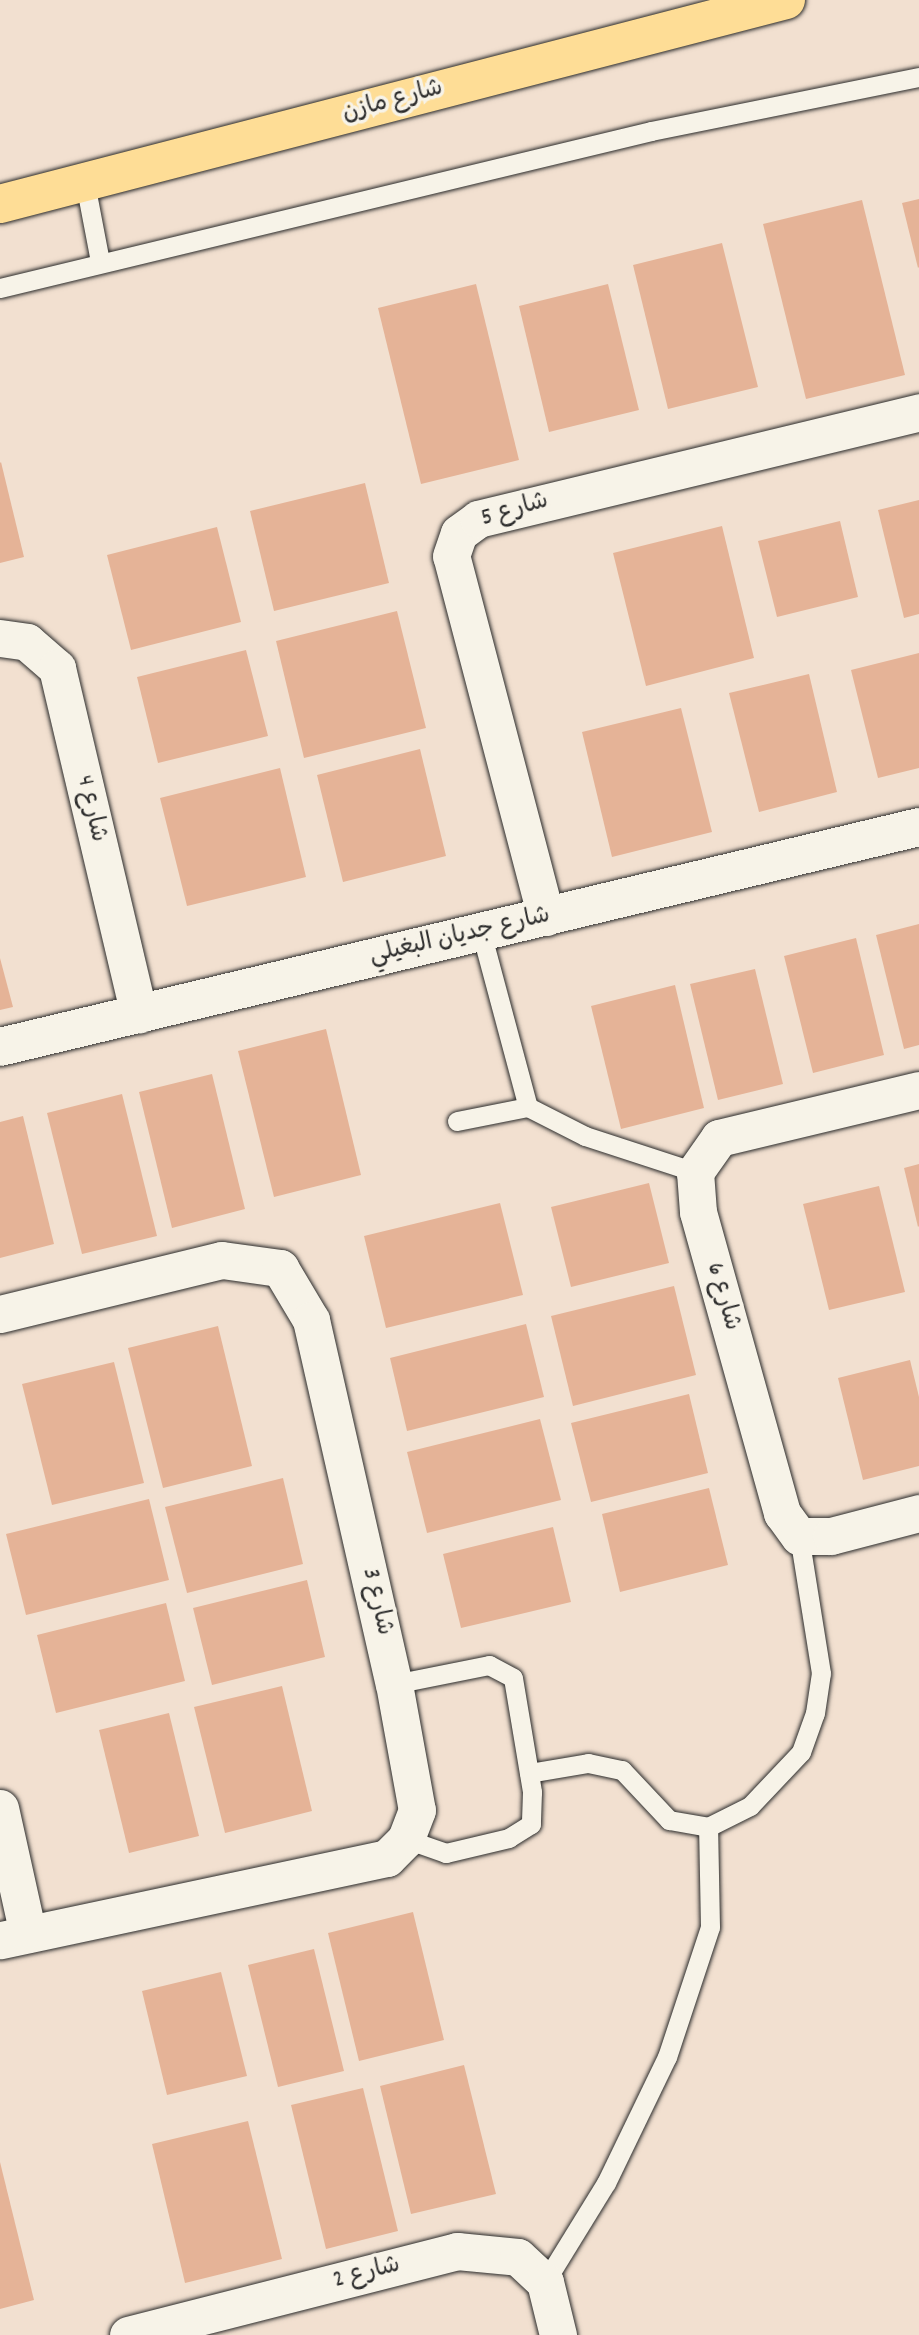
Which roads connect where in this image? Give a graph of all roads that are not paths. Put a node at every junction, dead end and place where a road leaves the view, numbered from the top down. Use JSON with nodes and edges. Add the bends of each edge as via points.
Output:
{"nodes":[{"id":1,"x":786,"y":0,"type":"edge"},
{"id":2,"x":919,"y":78,"type":"edge"},
{"id":3,"x":85,"y":183,"type":"junction"},
{"id":4,"x":0,"y":204,"type":"edge"},
{"id":5,"x":100,"y":262,"type":"junction"},
{"id":6,"x":0,"y":288,"type":"edge"},
{"id":7,"x":919,"y":412,"type":"edge"},
{"id":8,"x":0,"y":638,"type":"edge"},
{"id":9,"x":919,"y":827,"type":"edge"},
{"id":10,"x":546,"y":916,"type":"junction"},
{"id":11,"x":481,"y":932,"type":"junction"},
{"id":12,"x":139,"y":1014,"type":"junction"},
{"id":13,"x":0,"y":1047,"type":"edge"},
{"id":14,"x":919,"y":1090,"type":"edge"},
{"id":15,"x":527,"y":1107,"type":"junction"},
{"id":16,"x":457,"y":1121,"type":"dead end"},
{"id":17,"x":695,"y":1172,"type":"junction"},
{"id":18,"x":0,"y":1314,"type":"edge"},
{"id":19,"x":919,"y":1513,"type":"edge"},
{"id":20,"x":799,"y":1536,"type":"junction"},
{"id":21,"x":394,"y":1684,"type":"junction"},
{"id":22,"x":530,"y":1773,"type":"junction"},
{"id":23,"x":0,"y":1808,"type":"edge"},
{"id":24,"x":708,"y":1827,"type":"junction"},
{"id":25,"x":406,"y":1839,"type":"junction"},
{"id":26,"x":14,"y":1937,"type":"edge"},
{"id":27,"x":545,"y":2283,"type":"junction"},
{"id":28,"x":128,"y":2335,"type":"edge"},
{"id":29,"x":558,"y":2335,"type":"edge"}],
"edges":[{"from":1,"to":3,"type":"main road","name":"شارع مازن"},
{"from":2,"to":5,"type":"lane","via":[[651,131]]},
{"from":3,"to":4,"type":"main road","name":"شارع مازن"},
{"from":3,"to":5,"type":"lane"},
{"from":5,"to":6,"type":"lane"},
{"from":7,"to":10,"type":"street","name":"شارع 5","via":[[478,519],[459,533],[451,556]]},
{"from":8,"to":12,"type":"street","name":"شارع 4","via":[[27,642],[57,668]]},
{"from":9,"to":10,"type":"street","name":"شارع جديان البغيلي"},
{"from":10,"to":11,"type":"street","name":"شارع جديان البغيلي"},
{"from":11,"to":12,"type":"street","name":"شارع جديان البغيلي"},
{"from":11,"to":15,"type":"lane"},
{"from":12,"to":13,"type":"street","name":"شارع جديان البغيلي"},
{"from":14,"to":17,"type":"street","via":[[719,1138]]},
{"from":15,"to":16,"type":"lane"},
{"from":15,"to":17,"type":"lane","via":[[584,1136]]},
{"from":17,"to":20,"type":"street","name":"شارع 6","via":[[698,1212],[782,1513]]},
{"from":18,"to":21,"type":"street","name":"شارع 3","via":[[222,1260],[280,1268],[311,1320]]},
{"from":19,"to":20,"type":"street","via":[[831,1536]]},
{"from":20,"to":24,"type":"lane","via":[[821,1673],[815,1713],[802,1752],[751,1806]]},
{"from":21,"to":22,"type":"lane","via":[[489,1665],[513,1678]]},
{"from":21,"to":25,"type":"street","name":"شارع 3","via":[[417,1810]]},
{"from":22,"to":24,"type":"lane","via":[[588,1763],[622,1770],[668,1820]]},
{"from":22,"to":25,"type":"lane","via":[[531,1824],[509,1838],[446,1853]]},
{"from":23,"to":26,"type":"street"},
{"from":24,"to":27,"type":"lane","via":[[710,1927],[667,2057],[606,2183]]},
{"from":25,"to":26,"type":"street","via":[[387,1858]]},
{"from":27,"to":28,"type":"street","name":"شارع 2","via":[[518,2257],[457,2251]]},
{"from":27,"to":29,"type":"street"}]}
